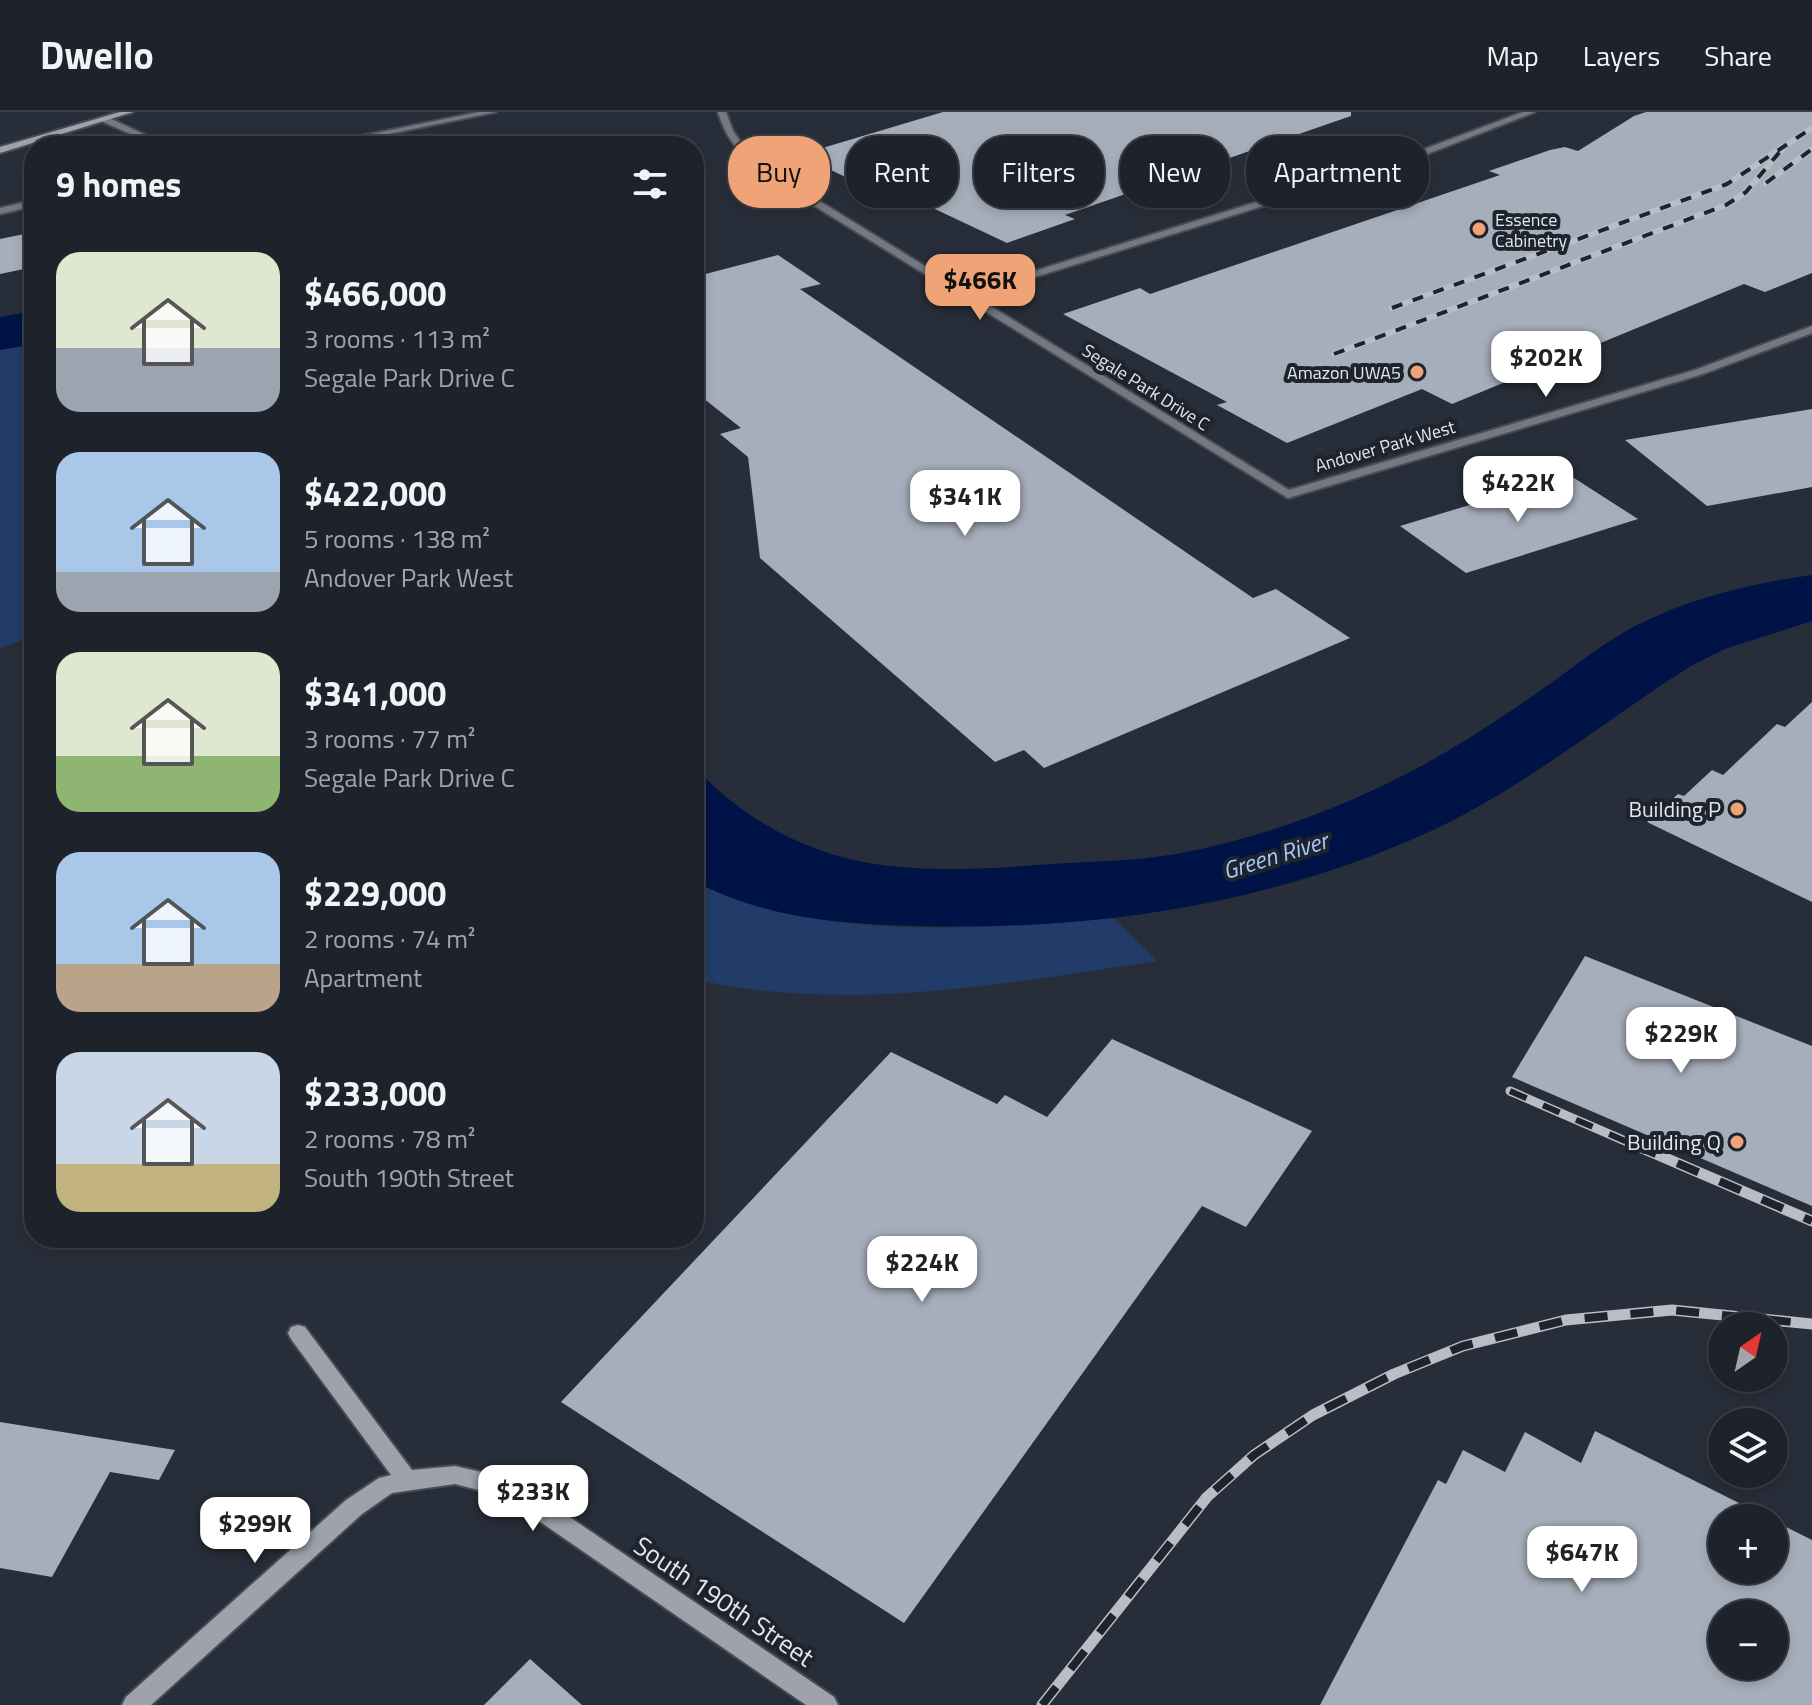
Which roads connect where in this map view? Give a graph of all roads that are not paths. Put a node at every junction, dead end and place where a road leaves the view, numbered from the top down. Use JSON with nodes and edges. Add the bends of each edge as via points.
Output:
{"nodes":[{"id":1,"x":129,"y":112,"type":"edge"},
{"id":2,"x":492,"y":112,"type":"edge"},
{"id":3,"x":722,"y":112,"type":"edge"},
{"id":4,"x":1531,"y":112,"type":"edge"},
{"id":5,"x":104,"y":119,"type":"junction"},
{"id":6,"x":47,"y":136,"type":"edge"},
{"id":7,"x":142,"y":136,"type":"edge"},
{"id":8,"x":368,"y":136,"type":"edge"},
{"id":9,"x":24,"y":143,"type":"edge"},
{"id":10,"x":0,"y":150,"type":"edge"},
{"id":11,"x":24,"y":205,"type":"edge"},
{"id":12,"x":0,"y":211,"type":"edge"},
{"id":13,"x":968,"y":295,"type":"junction"},
{"id":14,"x":1812,"y":329,"type":"edge"},
{"id":15,"x":1288,"y":494,"type":"joint"},
{"id":16,"x":298,"y":1333,"type":"dead end"},
{"id":17,"x":407,"y":1480,"type":"junction"},
{"id":18,"x":134,"y":1705,"type":"edge"},
{"id":19,"x":826,"y":1705,"type":"edge"}],
"edges":[{"from":1,"to":5,"type":"street"},
{"from":2,"to":8,"type":"street"},
{"from":3,"to":13,"type":"street","name":"Segale Park Drive C","via":[[731,137],[769,174]]},
{"from":4,"to":13,"type":"street","via":[[1403,160]]},
{"from":5,"to":6,"type":"street"},
{"from":5,"to":7,"type":"street"},
{"from":9,"to":10,"type":"street"},
{"from":11,"to":12,"type":"street"},
{"from":13,"to":15,"type":"street","name":"Segale Park Drive C"},
{"from":14,"to":15,"type":"street","name":"Andover Park West","via":[[1699,372]]},
{"from":16,"to":17,"type":"street"},
{"from":17,"to":18,"type":"street","name":"South 190th Street","via":[[387,1485],[354,1507]]},
{"from":17,"to":19,"type":"street","name":"South 190th Street","via":[[455,1475],[499,1486]]}]}
